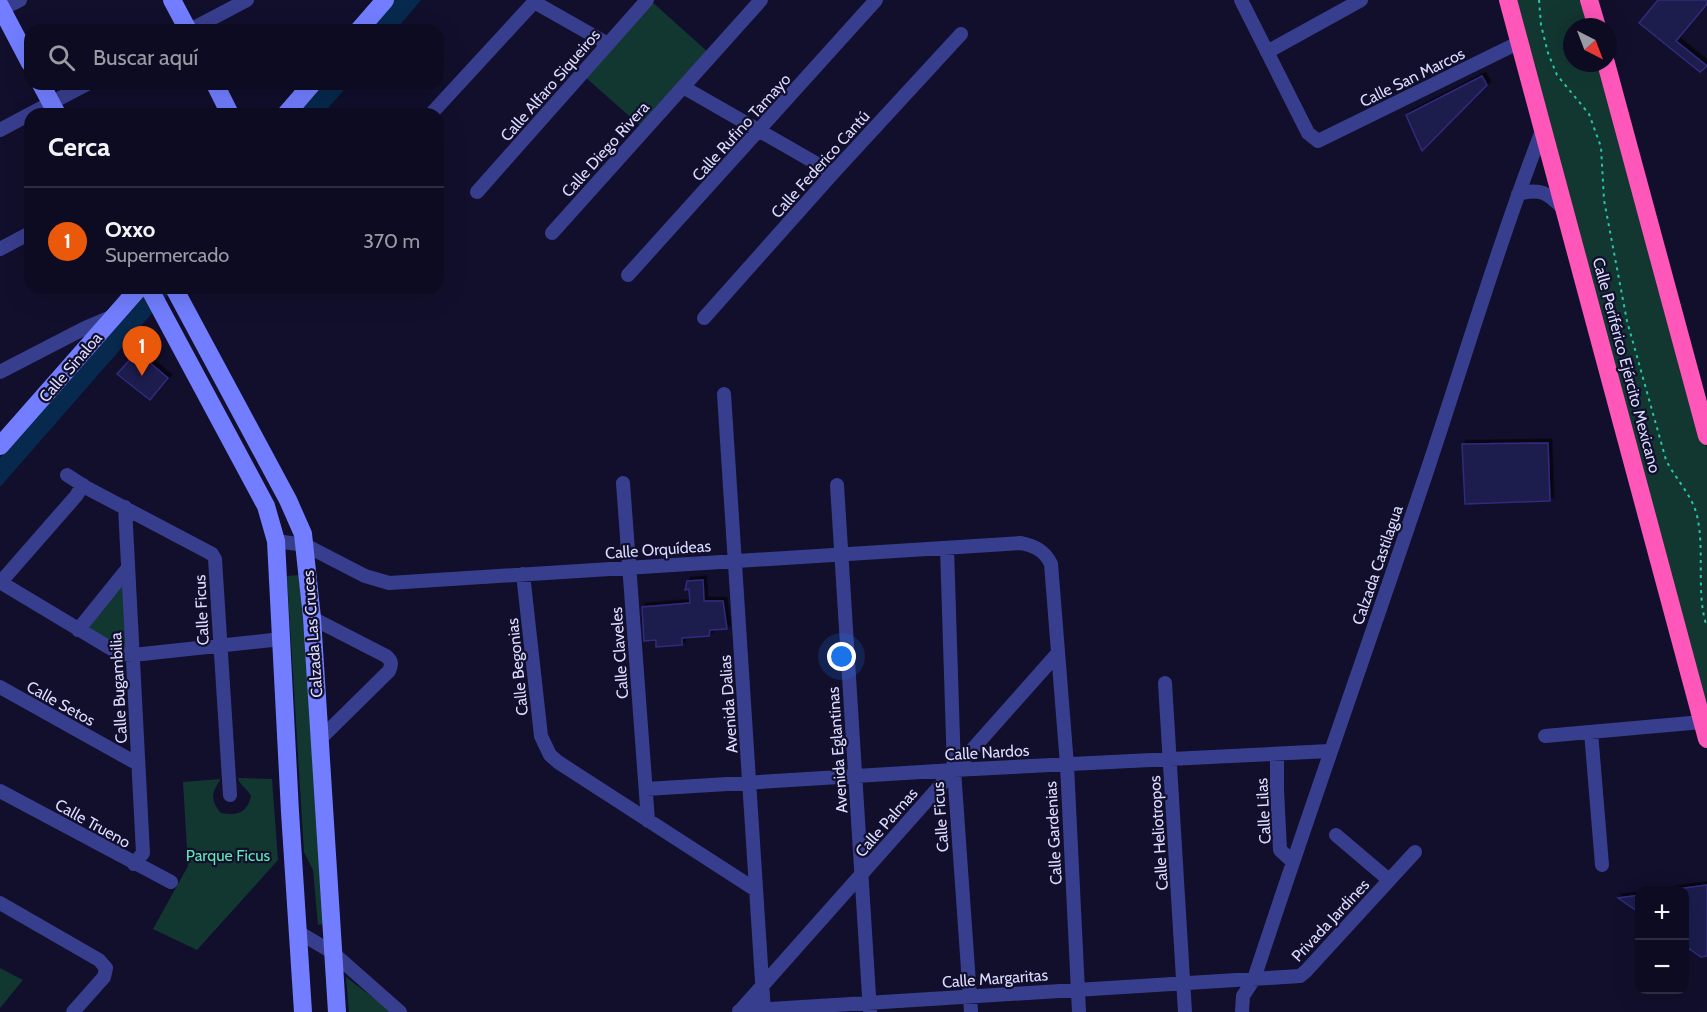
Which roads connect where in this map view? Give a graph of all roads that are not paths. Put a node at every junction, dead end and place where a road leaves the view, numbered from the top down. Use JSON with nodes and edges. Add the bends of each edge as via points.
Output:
{"nodes":[{"id":1,"x":20,"y":0,"type":"edge"},
{"id":2,"x":172,"y":0,"type":"edge"},
{"id":3,"x":247,"y":0,"type":"edge"},
{"id":4,"x":385,"y":0,"type":"edge"},
{"id":5,"x":647,"y":0,"type":"edge"},
{"id":6,"x":761,"y":0,"type":"edge"},
{"id":7,"x":876,"y":0,"type":"edge"},
{"id":8,"x":1241,"y":0,"type":"edge"},
{"id":9,"x":1361,"y":0,"type":"edge"},
{"id":10,"x":1508,"y":0,"type":"edge"},
{"id":11,"x":1589,"y":0,"type":"edge"},
{"id":12,"x":535,"y":1,"type":"edge"},
{"id":13,"x":1,"y":9,"type":"edge"},
{"id":14,"x":1594,"y":18,"type":"edge"},
{"id":15,"x":186,"y":24,"type":"edge"},
{"id":16,"x":201,"y":24,"type":"edge"},
{"id":17,"x":364,"y":24,"type":"edge"},
{"id":18,"x":961,"y":34,"type":"dead end"},
{"id":19,"x":1520,"y":42,"type":"junction"},
{"id":20,"x":608,"y":44,"type":"junction"},
{"id":21,"x":24,"y":52,"type":"edge"},
{"id":22,"x":1267,"y":52,"type":"junction"},
{"id":23,"x":1608,"y":72,"type":"edge"},
{"id":24,"x":683,"y":87,"type":"junction"},
{"id":25,"x":44,"y":90,"type":"edge"},
{"id":26,"x":79,"y":90,"type":"edge"},
{"id":27,"x":217,"y":90,"type":"edge"},
{"id":28,"x":307,"y":90,"type":"edge"},
{"id":29,"x":54,"y":108,"type":"edge"},
{"id":30,"x":227,"y":108,"type":"edge"},
{"id":31,"x":291,"y":108,"type":"edge"},
{"id":32,"x":437,"y":108,"type":"edge"},
{"id":33,"x":24,"y":117,"type":"edge"},
{"id":34,"x":1543,"y":128,"type":"junction"},
{"id":35,"x":0,"y":130,"type":"edge"},
{"id":36,"x":760,"y":131,"type":"junction"},
{"id":37,"x":833,"y":173,"type":"junction"},
{"id":38,"x":477,"y":192,"type":"dead end"},
{"id":39,"x":1518,"y":194,"type":"junction"},
{"id":40,"x":1565,"y":210,"type":"junction"},
{"id":41,"x":552,"y":233,"type":"dead end"},
{"id":42,"x":24,"y":236,"type":"edge"},
{"id":43,"x":0,"y":249,"type":"edge"},
{"id":44,"x":628,"y":275,"type":"dead end"},
{"id":45,"x":134,"y":294,"type":"edge"},
{"id":46,"x":152,"y":294,"type":"edge"},
{"id":47,"x":177,"y":294,"type":"edge"},
{"id":48,"x":115,"y":316,"type":"junction"},
{"id":49,"x":704,"y":318,"type":"dead end"},
{"id":50,"x":0,"y":372,"type":"edge"},
{"id":51,"x":724,"y":394,"type":"dead end"},
{"id":52,"x":1706,"y":425,"type":"edge"},
{"id":53,"x":1,"y":440,"type":"edge"},
{"id":54,"x":67,"y":475,"type":"dead end"},
{"id":55,"x":623,"y":483,"type":"dead end"},
{"id":56,"x":83,"y":485,"type":"junction"},
{"id":57,"x":837,"y":485,"type":"dead end"},
{"id":58,"x":125,"y":507,"type":"junction"},
{"id":59,"x":276,"y":541,"type":"junction"},
{"id":60,"x":305,"y":545,"type":"junction"},
{"id":61,"x":947,"y":548,"type":"junction"},
{"id":62,"x":841,"y":554,"type":"junction"},
{"id":63,"x":1048,"y":557,"type":"joint"},
{"id":64,"x":735,"y":561,"type":"junction"},
{"id":65,"x":128,"y":568,"type":"junction"},
{"id":66,"x":629,"y":568,"type":"junction"},
{"id":67,"x":523,"y":574,"type":"junction"},
{"id":68,"x":0,"y":583,"type":"edge"},
{"id":69,"x":312,"y":618,"type":"junction"},
{"id":70,"x":78,"y":630,"type":"junction"},
{"id":71,"x":282,"y":639,"type":"junction"},
{"id":72,"x":219,"y":645,"type":"junction"},
{"id":73,"x":1058,"y":653,"type":"junction"},
{"id":74,"x":133,"y":655,"type":"junction"},
{"id":75,"x":1165,"y":683,"type":"dead end"},
{"id":76,"x":0,"y":687,"type":"edge"},
{"id":77,"x":1705,"y":731,"type":"edge"},
{"id":78,"x":1591,"y":732,"type":"junction"},
{"id":79,"x":1545,"y":736,"type":"dead end"},
{"id":80,"x":319,"y":740,"type":"junction"},
{"id":81,"x":1329,"y":752,"type":"junction"},
{"id":82,"x":1277,"y":754,"type":"junction"},
{"id":83,"x":1170,"y":760,"type":"junction"},
{"id":84,"x":138,"y":764,"type":"junction"},
{"id":85,"x":1067,"y":765,"type":"junction"},
{"id":86,"x":954,"y":770,"type":"junction"},
{"id":87,"x":855,"y":776,"type":"junction"},
{"id":88,"x":749,"y":782,"type":"junction"},
{"id":89,"x":646,"y":789,"type":"junction"},
{"id":90,"x":0,"y":791,"type":"edge"},
{"id":91,"x":230,"y":795,"type":"dead end"},
{"id":92,"x":648,"y":821,"type":"junction"},
{"id":93,"x":1336,"y":835,"type":"dead end"},
{"id":94,"x":1415,"y":852,"type":"dead end"},
{"id":95,"x":1292,"y":861,"type":"junction"},
{"id":96,"x":134,"y":864,"type":"junction"},
{"id":97,"x":1602,"y":865,"type":"dead end"},
{"id":98,"x":861,"y":875,"type":"junction"},
{"id":99,"x":1389,"y":880,"type":"junction"},
{"id":100,"x":171,"y":882,"type":"dead end"},
{"id":101,"x":756,"y":890,"type":"junction"},
{"id":102,"x":0,"y":903,"type":"edge"},
{"id":103,"x":298,"y":932,"type":"junction"},
{"id":104,"x":333,"y":952,"type":"junction"},
{"id":105,"x":1254,"y":979,"type":"junction"},
{"id":106,"x":1184,"y":982,"type":"junction"},
{"id":107,"x":761,"y":986,"type":"junction"},
{"id":108,"x":1077,"y":989,"type":"junction"},
{"id":109,"x":970,"y":996,"type":"junction"},
{"id":110,"x":869,"y":1007,"type":"edge"},
{"id":111,"x":764,"y":1011,"type":"edge"},
{"id":112,"x":72,"y":1012,"type":"edge"},
{"id":113,"x":303,"y":1012,"type":"edge"},
{"id":114,"x":337,"y":1012,"type":"edge"},
{"id":115,"x":400,"y":1012,"type":"edge"},
{"id":116,"x":739,"y":1012,"type":"edge"},
{"id":117,"x":971,"y":1012,"type":"edge"},
{"id":118,"x":1079,"y":1012,"type":"edge"},
{"id":119,"x":1185,"y":1012,"type":"edge"},
{"id":120,"x":1242,"y":1012,"type":"edge"}],
"edges":[{"from":1,"to":13,"type":"street"},
{"from":2,"to":15,"type":"street"},
{"from":3,"to":16,"type":"street"},
{"from":4,"to":17,"type":"street"},
{"from":5,"to":20,"type":"street","name":"Calle Alfaro Siqueiros"},
{"from":6,"to":24,"type":"street","name":"Calle Diego Rivera"},
{"from":7,"to":36,"type":"street","name":"Calle Rufino Tamayo"},
{"from":8,"to":22,"type":"street"},
{"from":9,"to":22,"type":"street"},
{"from":10,"to":19,"type":"highway","name":"Calle Periférico Ejército Mexicano"},
{"from":11,"to":14,"type":"highway"},
{"from":12,"to":20,"type":"street"},
{"from":12,"to":32,"type":"street"},
{"from":13,"to":21,"type":"street"},
{"from":18,"to":37,"type":"street","name":"Calle Federico Cantú"},
{"from":19,"to":22,"type":"street","name":"Calle San Marcos","via":[[1318,141],[1308,133]]},
{"from":19,"to":34,"type":"highway","name":"Calle Periférico Ejército Mexicano"},
{"from":20,"to":38,"type":"street","name":"Calle Alfaro Siqueiros"},
{"from":23,"to":52,"type":"highway"},
{"from":24,"to":36,"type":"street"},
{"from":24,"to":41,"type":"street","name":"Calle Diego Rivera"},
{"from":25,"to":29,"type":"street"},
{"from":26,"to":29,"type":"street"},
{"from":27,"to":30,"type":"street"},
{"from":28,"to":31,"type":"street"},
{"from":33,"to":35,"type":"street"},
{"from":34,"to":39,"type":"street","name":"Calzada Castilagua"},
{"from":34,"to":40,"type":"highway","name":"Calle Periférico Ejército Mexicano"},
{"from":36,"to":37,"type":"street"},
{"from":36,"to":44,"type":"street","name":"Calle Rufino Tamayo"},
{"from":37,"to":49,"type":"street","name":"Calle Federico Cantú"},
{"from":39,"to":40,"type":"street","via":[[1536,190],[1551,196]]},
{"from":39,"to":81,"type":"street","name":"Calzada Castilagua"},
{"from":40,"to":77,"type":"highway","name":"Calle Periférico Ejército Mexicano"},
{"from":42,"to":43,"type":"street"},
{"from":45,"to":48,"type":"street","name":"Calle Sinaloa"},
{"from":46,"to":59,"type":"street","name":"Calzada Las Cruces","via":[[266,506]]},
{"from":47,"to":60,"type":"street","name":"Calzada Las Cruces","via":[[300,523]]},
{"from":48,"to":50,"type":"street"},
{"from":48,"to":53,"type":"street","name":"Calle Sinaloa"},
{"from":51,"to":64,"type":"street","name":"Avenida Dalias"},
{"from":54,"to":56,"type":"street","name":"Calle Ficus"},
{"from":55,"to":66,"type":"street","name":"Calle Claveles"},
{"from":56,"to":58,"type":"street","name":"Calle Ficus"},
{"from":56,"to":68,"type":"street"},
{"from":57,"to":62,"type":"street","name":"Avenida Eglantinas"},
{"from":58,"to":65,"type":"street","name":"Calle Bugambilia"},
{"from":58,"to":72,"type":"street","name":"Calle Ficus","via":[[212,554]]},
{"from":59,"to":60,"type":"street","name":"Calle Orquídeas"},
{"from":59,"to":71,"type":"street","name":"Calzada Las Cruces"},
{"from":60,"to":67,"type":"street","name":"Calle Orquídeas","via":[[365,576],[389,583]]},
{"from":60,"to":69,"type":"street","name":"Calzada Las Cruces"},
{"from":61,"to":62,"type":"street","name":"Calle Orquídeas"},
{"from":61,"to":63,"type":"street","name":"Calle Orquídeas","via":[[1022,543]]},
{"from":61,"to":86,"type":"street","name":"Calle Ficus"},
{"from":62,"to":64,"type":"street","name":"Calle Orquídeas"},
{"from":62,"to":87,"type":"street","name":"Avenida Eglantinas"},
{"from":63,"to":73,"type":"street","name":"Calle Gardenias"},
{"from":64,"to":66,"type":"street","name":"Calle Orquídeas"},
{"from":64,"to":88,"type":"street","name":"Avenida Dalias"},
{"from":65,"to":70,"type":"street"},
{"from":65,"to":74,"type":"street","name":"Calle Bugambilia"},
{"from":66,"to":67,"type":"street","name":"Calle Orquídeas"},
{"from":66,"to":89,"type":"street","name":"Calle Claveles"},
{"from":67,"to":92,"type":"street","name":"Calle Begonias","via":[[541,736],[550,755]]},
{"from":68,"to":70,"type":"street"},
{"from":69,"to":80,"type":"street","name":"Calzada Las Cruces"},
{"from":69,"to":80,"type":"street","via":[[387,656],[392,665]]},
{"from":70,"to":74,"type":"street","via":[[113,651]]},
{"from":71,"to":72,"type":"street"},
{"from":71,"to":103,"type":"street","name":"Calzada Las Cruces"},
{"from":72,"to":74,"type":"street"},
{"from":72,"to":91,"type":"street","name":"Calle Ficus"},
{"from":73,"to":85,"type":"street","name":"Calle Gardenias"},
{"from":73,"to":86,"type":"street","name":"Calle Palmas"},
{"from":74,"to":84,"type":"street","name":"Calle Bugambilia"},
{"from":75,"to":83,"type":"street","name":"Calle Heliotropos"},
{"from":76,"to":84,"type":"street","name":"Calle Setos"},
{"from":77,"to":78,"type":"street"},
{"from":78,"to":79,"type":"street"},
{"from":78,"to":97,"type":"street"},
{"from":80,"to":104,"type":"street","name":"Calzada Las Cruces"},
{"from":81,"to":82,"type":"street","name":"Calle Nardos"},
{"from":81,"to":95,"type":"street","name":"Calzada Castilagua"},
{"from":82,"to":83,"type":"street","name":"Calle Nardos"},
{"from":82,"to":95,"type":"street","name":"Calle Lilas","via":[[1280,850]]},
{"from":83,"to":85,"type":"street","name":"Calle Nardos"},
{"from":83,"to":106,"type":"street","name":"Calle Heliotropos"},
{"from":84,"to":96,"type":"street","name":"Calle Bugambilia","via":[[142,853]]},
{"from":85,"to":86,"type":"street","name":"Calle Nardos"},
{"from":85,"to":108,"type":"street","name":"Calle Gardenias"},
{"from":86,"to":87,"type":"street","name":"Calle Nardos"},
{"from":86,"to":98,"type":"street","name":"Calle Palmas"},
{"from":86,"to":109,"type":"street","name":"Calle Ficus"},
{"from":87,"to":88,"type":"street","name":"Calle Nardos"},
{"from":87,"to":98,"type":"street","name":"Avenida Eglantinas"},
{"from":88,"to":89,"type":"street","name":"Calle Nardos"},
{"from":88,"to":101,"type":"street","name":"Avenida Dalias"},
{"from":89,"to":92,"type":"street","name":"Calle Claveles"},
{"from":90,"to":96,"type":"street","name":"Calle Trueno"},
{"from":92,"to":101,"type":"street"},
{"from":93,"to":99,"type":"street"},
{"from":94,"to":99,"type":"street","name":"Privada Jardines"},
{"from":95,"to":105,"type":"street","name":"Calzada Castilagua"},
{"from":96,"to":100,"type":"street","name":"Calle Trueno"},
{"from":98,"to":107,"type":"street","name":"Calle Palmas"},
{"from":98,"to":110,"type":"street","name":"Avenida Eglantinas"},
{"from":99,"to":105,"type":"street","name":"Privada Jardines","via":[[1300,976]]},
{"from":101,"to":107,"type":"street","name":"Avenida Dalias"},
{"from":102,"to":112,"type":"street","via":[[99,960],[106,968],[104,977]]},
{"from":103,"to":104,"type":"street"},
{"from":103,"to":113,"type":"street","name":"Calzada Las Cruces"},
{"from":104,"to":114,"type":"street","name":"Calzada Las Cruces"},
{"from":104,"to":115,"type":"street"},
{"from":105,"to":106,"type":"street","name":"Calle Margaritas"},
{"from":105,"to":120,"type":"street","name":"Calzada Castilagua","via":[[1243,996]]},
{"from":106,"to":108,"type":"street","name":"Calle Margaritas"},
{"from":106,"to":119,"type":"street","name":"Calle Heliotropos"},
{"from":107,"to":111,"type":"street","name":"Avenida Dalias"},
{"from":107,"to":116,"type":"street","name":"Calle Palmas"},
{"from":108,"to":109,"type":"street","name":"Calle Margaritas"},
{"from":108,"to":118,"type":"street","name":"Calle Gardenias"},
{"from":109,"to":110,"type":"street","name":"Calle Margaritas"},
{"from":109,"to":117,"type":"street","name":"Calle Ficus"},
{"from":110,"to":111,"type":"street","name":"Calle Margaritas"},
{"from":111,"to":116,"type":"street","name":"Calle Margaritas"}]}
